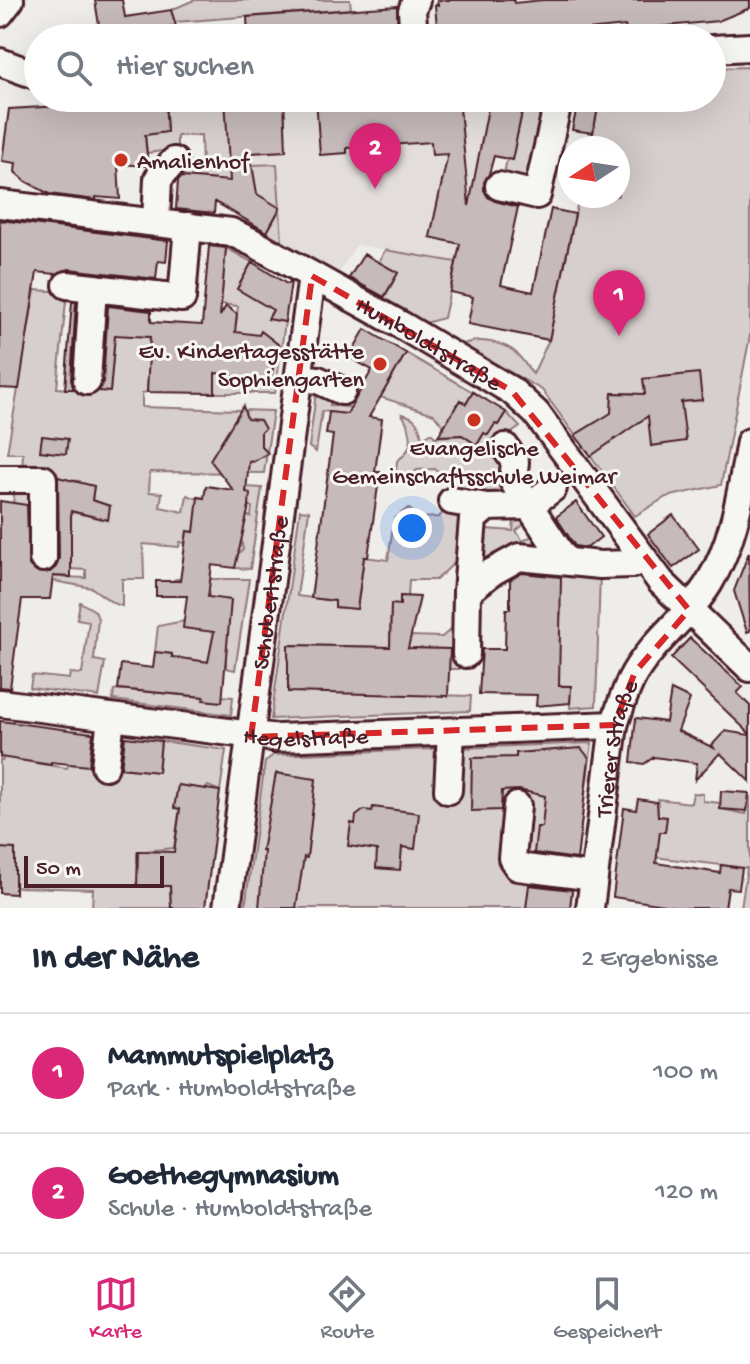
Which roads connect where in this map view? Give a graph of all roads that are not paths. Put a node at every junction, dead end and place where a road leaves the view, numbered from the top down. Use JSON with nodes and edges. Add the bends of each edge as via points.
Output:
{"nodes":[{"id":1,"x":10,"y":0,"type":"edge"},
{"id":2,"x":416,"y":0,"type":"edge"},
{"id":3,"x":0,"y":13,"type":"edge"},
{"id":4,"x":413,"y":24,"type":"edge"},
{"id":5,"x":750,"y":47,"type":"edge"},
{"id":6,"x":726,"y":48,"type":"edge"},
{"id":7,"x":0,"y":62,"type":"edge"},
{"id":8,"x":24,"y":71,"type":"edge"},
{"id":9,"x":556,"y":112,"type":"edge"},
{"id":10,"x":174,"y":161,"type":"dead end"},
{"id":11,"x":499,"y":186,"type":"dead end"},
{"id":12,"x":0,"y":204,"type":"edge"},
{"id":13,"x":156,"y":222,"type":"junction"},
{"id":14,"x":188,"y":226,"type":"junction"},
{"id":15,"x":312,"y":276,"type":"junction"},
{"id":16,"x":300,"y":378,"type":"junction"},
{"id":17,"x":87,"y":381,"type":"dead end"},
{"id":18,"x":342,"y":391,"type":"dead end"},
{"id":19,"x":750,"y":442,"type":"edge"},
{"id":20,"x":505,"y":447,"type":"dead end"},
{"id":21,"x":0,"y":479,"type":"edge"},
{"id":22,"x":553,"y":488,"type":"dead end"},
{"id":23,"x":452,"y":501,"type":"dead end"},
{"id":24,"x":529,"y":506,"type":"junction"},
{"id":25,"x":487,"y":507,"type":"junction"},
{"id":26,"x":43,"y":558,"type":"dead end"},
{"id":27,"x":565,"y":560,"type":"junction"},
{"id":28,"x":632,"y":564,"type":"dead end"},
{"id":29,"x":467,"y":592,"type":"junction"},
{"id":30,"x":689,"y":610,"type":"junction"},
{"id":31,"x":466,"y":654,"type":"dead end"},
{"id":32,"x":750,"y":668,"type":"edge"},
{"id":33,"x":0,"y":703,"type":"edge"},
{"id":34,"x":111,"y":719,"type":"junction"},
{"id":35,"x":614,"y":725,"type":"junction"},
{"id":36,"x":451,"y":732,"type":"junction"},
{"id":37,"x":251,"y":737,"type":"junction"},
{"id":38,"x":105,"y":766,"type":"dead end"},
{"id":39,"x":448,"y":790,"type":"dead end"},
{"id":40,"x":517,"y":806,"type":"dead end"},
{"id":41,"x":594,"y":877,"type":"junction"},
{"id":42,"x":227,"y":908,"type":"edge"},
{"id":43,"x":590,"y":908,"type":"edge"}],
"edges":[{"from":1,"to":3,"type":"street"},
{"from":2,"to":4,"type":"street"},
{"from":5,"to":6,"type":"street"},
{"from":7,"to":8,"type":"street"},
{"from":9,"to":11,"type":"street","via":[[537,195]]},
{"from":10,"to":13,"type":"street","via":[[158,179]]},
{"from":12,"to":13,"type":"street","name":"Humboldtstraße"},
{"from":13,"to":14,"type":"street","name":"Humboldtstraße"},
{"from":14,"to":15,"type":"street","name":"Humboldtstraße","via":[[231,232]]},
{"from":14,"to":17,"type":"street","via":[[182,298],[80,287]]},
{"from":15,"to":16,"type":"street","name":"Schubertstraße"},
{"from":15,"to":30,"type":"street","name":"Humboldtstraße","via":[[512,391],[536,413],[661,582]]},
{"from":16,"to":18,"type":"street"},
{"from":16,"to":37,"type":"street","name":"Schubertstraße","via":[[285,404],[274,482]]},
{"from":19,"to":30,"type":"street","name":"Trierer Straße","via":[[728,546]]},
{"from":20,"to":24,"type":"street","via":[[515,462],[513,481]]},
{"from":21,"to":26,"type":"street","via":[[43,479]]},
{"from":22,"to":24,"type":"street"},
{"from":23,"to":25,"type":"street"},
{"from":24,"to":25,"type":"street"},
{"from":24,"to":27,"type":"street"},
{"from":25,"to":29,"type":"street","via":[[473,519]]},
{"from":27,"to":28,"type":"street"},
{"from":27,"to":29,"type":"street","via":[[519,557]]},
{"from":29,"to":31,"type":"street"},
{"from":30,"to":32,"type":"street","name":"Humboldtstraße"},
{"from":30,"to":35,"type":"street","name":"Trierer Straße","via":[[635,672]]},
{"from":33,"to":34,"type":"street","name":"Hegelstraße"},
{"from":34,"to":37,"type":"street","name":"Hegelstraße"},
{"from":34,"to":38,"type":"street"},
{"from":35,"to":36,"type":"street","name":"Hegelstraße"},
{"from":35,"to":41,"type":"street","name":"Trierer Straße"},
{"from":36,"to":37,"type":"street","name":"Hegelstraße"},
{"from":36,"to":39,"type":"street"},
{"from":37,"to":42,"type":"street","name":"Schubertstraße"},
{"from":40,"to":41,"type":"street","via":[[512,858],[518,867]]},
{"from":41,"to":43,"type":"street","name":"Trierer Straße"}]}
